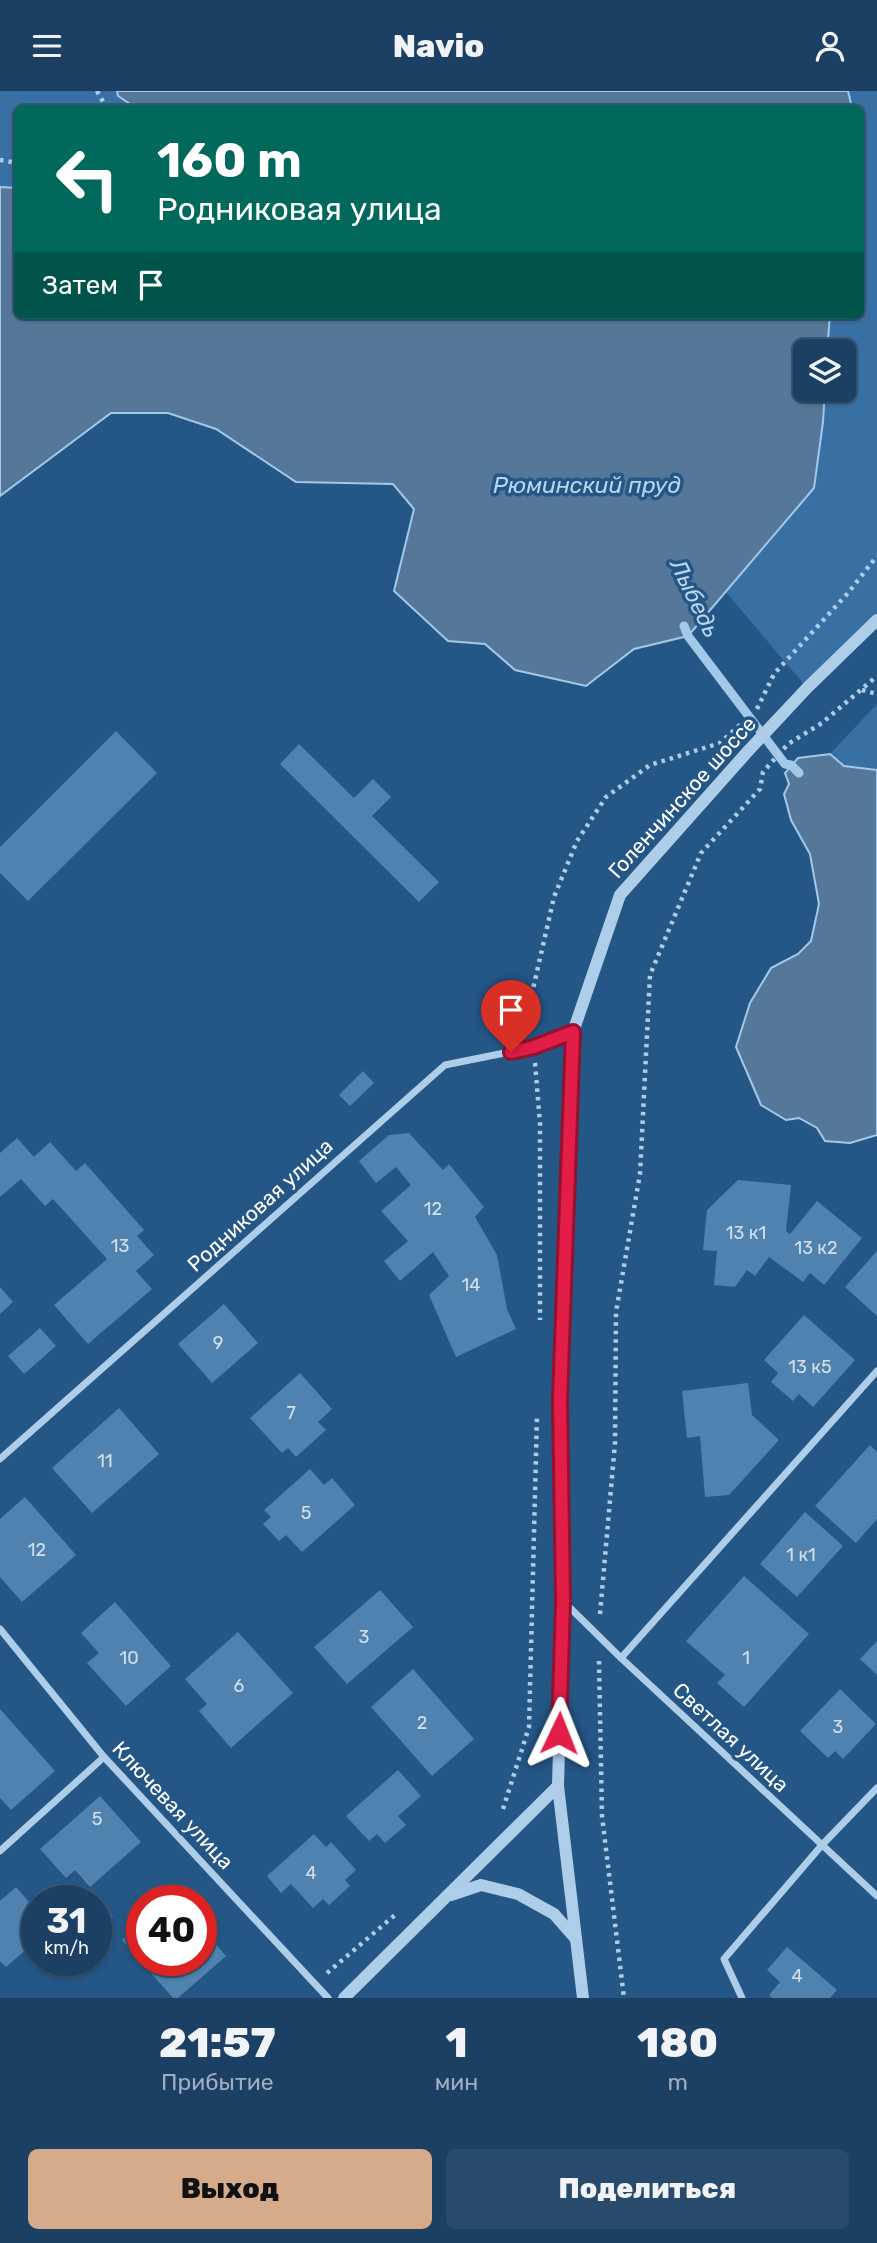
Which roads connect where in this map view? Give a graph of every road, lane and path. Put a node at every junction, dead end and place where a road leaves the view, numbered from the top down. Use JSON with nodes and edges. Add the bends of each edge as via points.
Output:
{"nodes":[{"id":1,"x":877,"y":556,"type":"edge"},
{"id":2,"x":877,"y":620,"type":"edge"},
{"id":3,"x":877,"y":676,"type":"edge"},
{"id":4,"x":862,"y":689,"type":"junction"},
{"id":5,"x":877,"y":694,"type":"edge"},
{"id":6,"x":759,"y":707,"type":"dead end"},
{"id":7,"x":734,"y":732,"type":"dead end"},
{"id":8,"x":573,"y":1032,"type":"junction"},
{"id":9,"x":534,"y":1047,"type":"junction"},
{"id":10,"x":539,"y":1332,"type":"dead end"},
{"id":11,"x":877,"y":1371,"type":"edge"},
{"id":12,"x":537,"y":1414,"type":"dead end"},
{"id":13,"x":0,"y":1459,"type":"edge"},
{"id":14,"x":563,"y":1601,"type":"junction"},
{"id":15,"x":0,"y":1629,"type":"edge"},
{"id":16,"x":599,"y":1635,"type":"junction"},
{"id":17,"x":621,"y":1658,"type":"junction"},
{"id":18,"x":104,"y":1758,"type":"junction"},
{"id":19,"x":558,"y":1786,"type":"junction"},
{"id":20,"x":877,"y":1788,"type":"edge"},
{"id":21,"x":498,"y":1815,"type":"dead end"},
{"id":22,"x":822,"y":1845,"type":"junction"},
{"id":23,"x":0,"y":1851,"type":"edge"},
{"id":24,"x":447,"y":1896,"type":"junction"},
{"id":25,"x":877,"y":1896,"type":"edge"},
{"id":26,"x":396,"y":1915,"type":"dead end"},
{"id":27,"x":576,"y":1939,"type":"junction"},
{"id":28,"x":315,"y":1984,"type":"junction"},
{"id":29,"x":328,"y":1998,"type":"edge"},
{"id":30,"x":344,"y":1998,"type":"edge"},
{"id":31,"x":583,"y":1998,"type":"edge"},
{"id":32,"x":625,"y":1998,"type":"edge"},
{"id":33,"x":741,"y":1998,"type":"edge"}],
"edges":[{"from":1,"to":6,"type":"path","via":[[774,674]]},
{"from":2,"to":8,"type":"street","name":"Голенчинское шоссе","via":[[748,750],[620,895]]},
{"from":3,"to":4,"type":"path"},
{"from":4,"to":5,"type":"path"},
{"from":4,"to":16,"type":"path","via":[[788,744],[763,772],[760,789],[701,853],[650,975],[640,1174],[616,1312],[615,1443]]},
{"from":7,"to":9,"type":"path","via":[[720,743],[650,765],[606,797],[577,841],[554,897],[530,1002]]},
{"from":8,"to":9,"type":"street","name":"Родниковая улица"},
{"from":8,"to":14,"type":"street","name":"Голенчинское шоссе","via":[[560,1399]]},
{"from":9,"to":10,"type":"path","via":[[540,1123]]},
{"from":9,"to":13,"type":"street","name":"Родниковая улица","via":[[445,1065]]},
{"from":11,"to":17,"type":"street"},
{"from":12,"to":21,"type":"path","via":[[529,1727],[506,1806]]},
{"from":14,"to":16,"type":"street","name":"Светлая улица"},
{"from":14,"to":19,"type":"street","name":"Голенчинское шоссе"},
{"from":15,"to":18,"type":"street","name":"Ключевая улица"},
{"from":16,"to":17,"type":"street","name":"Светлая улица"},
{"from":16,"to":32,"type":"path","via":[[602,1816]]},
{"from":17,"to":22,"type":"street","name":"Светлая улица"},
{"from":18,"to":23,"type":"street"},
{"from":18,"to":28,"type":"street","name":"Ключевая улица"},
{"from":19,"to":24,"type":"street"},
{"from":19,"to":27,"type":"street","name":"Голенчинское шоссе"},
{"from":20,"to":22,"type":"street"},
{"from":22,"to":25,"type":"street","name":"Светлая улица"},
{"from":22,"to":33,"type":"street","via":[[724,1959]]},
{"from":24,"to":27,"type":"street","via":[[481,1885],[518,1894],[554,1914]]},
{"from":24,"to":30,"type":"street"},
{"from":26,"to":28,"type":"path"},
{"from":27,"to":31,"type":"street","name":"Голенчинское шоссе"},
{"from":28,"to":29,"type":"street","name":"Ключевая улица"}]}
